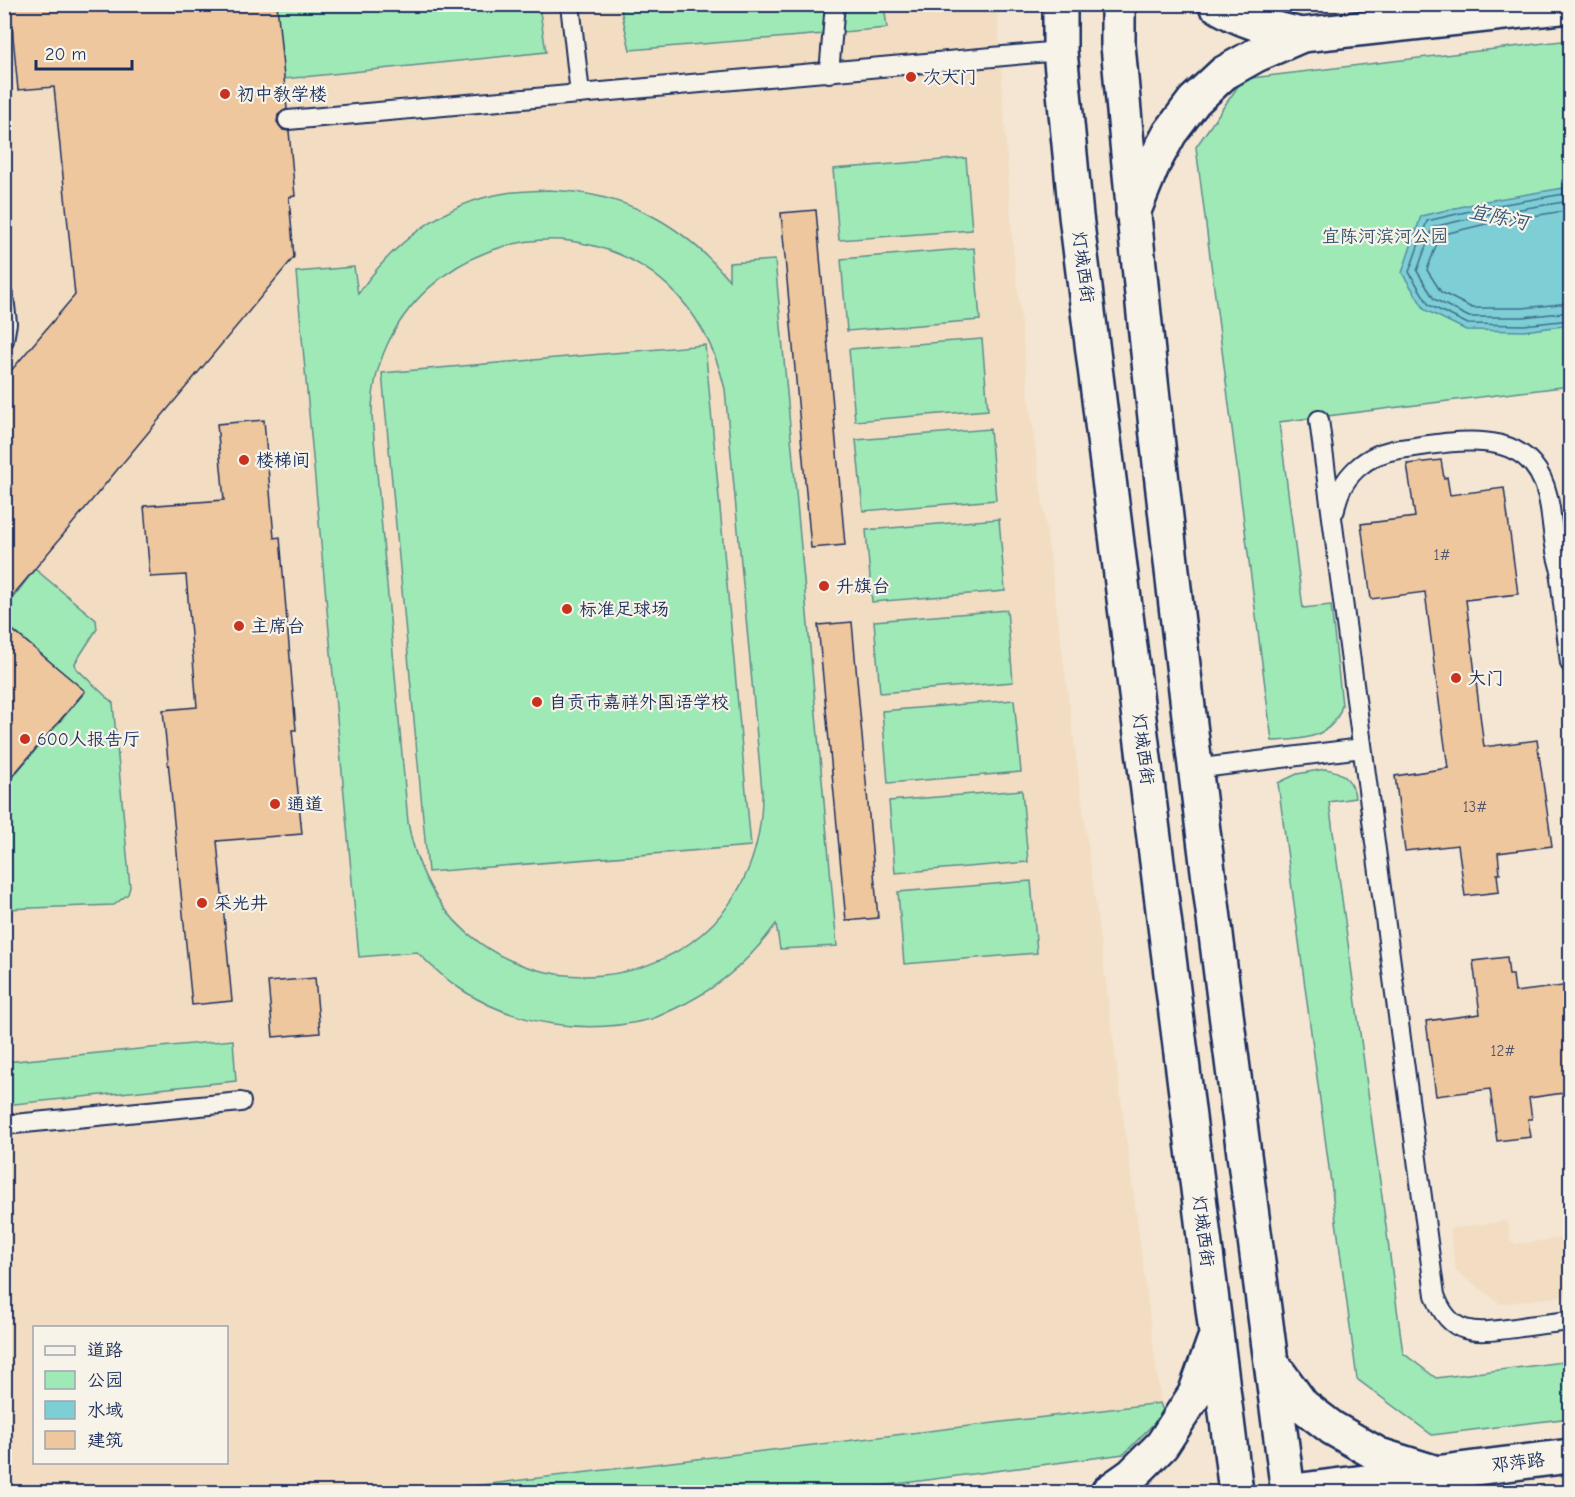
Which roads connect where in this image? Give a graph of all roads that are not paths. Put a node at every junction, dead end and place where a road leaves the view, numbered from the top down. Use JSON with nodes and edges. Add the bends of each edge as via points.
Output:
{"nodes":[{"id":1,"x":570,"y":4,"type":"edge"},
{"id":2,"x":835,"y":4,"type":"edge"},
{"id":3,"x":1060,"y":4,"type":"edge"},
{"id":4,"x":1118,"y":4,"type":"edge"},
{"id":5,"x":1215,"y":4,"type":"edge"},
{"id":6,"x":1570,"y":6,"type":"edge"},
{"id":7,"x":1302,"y":35,"type":"junction"},
{"id":8,"x":1060,"y":51,"type":"junction"},
{"id":9,"x":829,"y":73,"type":"junction"},
{"id":10,"x":580,"y":94,"type":"junction"},
{"id":11,"x":288,"y":120,"type":"dead end"},
{"id":12,"x":1133,"y":213,"type":"junction"},
{"id":13,"x":4,"y":297,"type":"edge"},
{"id":14,"x":4,"y":340,"type":"edge"},
{"id":15,"x":1319,"y":420,"type":"dead end"},
{"id":16,"x":1334,"y":526,"type":"junction"},
{"id":17,"x":1557,"y":558,"type":"junction"},
{"id":18,"x":1570,"y":591,"type":"edge"},
{"id":19,"x":1570,"y":663,"type":"edge"},
{"id":20,"x":1362,"y":748,"type":"junction"},
{"id":21,"x":1194,"y":769,"type":"junction"},
{"id":22,"x":241,"y":1102,"type":"dead end"},
{"id":23,"x":4,"y":1125,"type":"edge"},
{"id":24,"x":1570,"y":1321,"type":"edge"},
{"id":25,"x":1216,"y":1336,"type":"junction"},
{"id":26,"x":1271,"y":1362,"type":"junction"},
{"id":27,"x":1570,"y":1456,"type":"edge"},
{"id":28,"x":1437,"y":1473,"type":"junction"},
{"id":29,"x":1108,"y":1492,"type":"edge"},
{"id":30,"x":1236,"y":1492,"type":"edge"},
{"id":31,"x":1287,"y":1492,"type":"edge"}],
"edges":[{"from":1,"to":10,"type":"lane"},
{"from":2,"to":9,"type":"lane"},
{"from":3,"to":8,"type":"street","name":"灯城西街"},
{"from":4,"to":12,"type":"street"},
{"from":5,"to":7,"type":"street","via":[[1260,25]]},
{"from":6,"to":7,"type":"street"},
{"from":7,"to":12,"type":"street","via":[[1224,73],[1194,101],[1153,164]]},
{"from":8,"to":9,"type":"lane"},
{"from":8,"to":25,"type":"street","name":"灯城西街","via":[[1078,227]]},
{"from":9,"to":10,"type":"lane"},
{"from":10,"to":11,"type":"lane"},
{"from":12,"to":21,"type":"street"},
{"from":13,"to":14,"type":"lane"},
{"from":15,"to":16,"type":"lane"},
{"from":16,"to":17,"type":"lane","via":[[1335,505],[1344,482],[1374,456],[1405,448],[1490,441],[1513,449],[1539,474],[1549,497]]},
{"from":16,"to":20,"type":"lane"},
{"from":17,"to":18,"type":"lane"},
{"from":17,"to":19,"type":"lane"},
{"from":20,"to":21,"type":"lane"},
{"from":20,"to":24,"type":"lane","via":[[1439,1308],[1450,1321],[1479,1332]]},
{"from":21,"to":26,"type":"street"},
{"from":22,"to":23,"type":"lane"},
{"from":25,"to":29,"type":"street","via":[[1195,1394],[1162,1445]]},
{"from":25,"to":30,"type":"street","name":"灯城西街"},
{"from":26,"to":28,"type":"street","via":[[1302,1405],[1332,1428],[1379,1455]]},
{"from":26,"to":31,"type":"street"},
{"from":27,"to":28,"type":"street","name":"邓萍路"},
{"from":28,"to":31,"type":"street","name":"邓萍路"}]}
